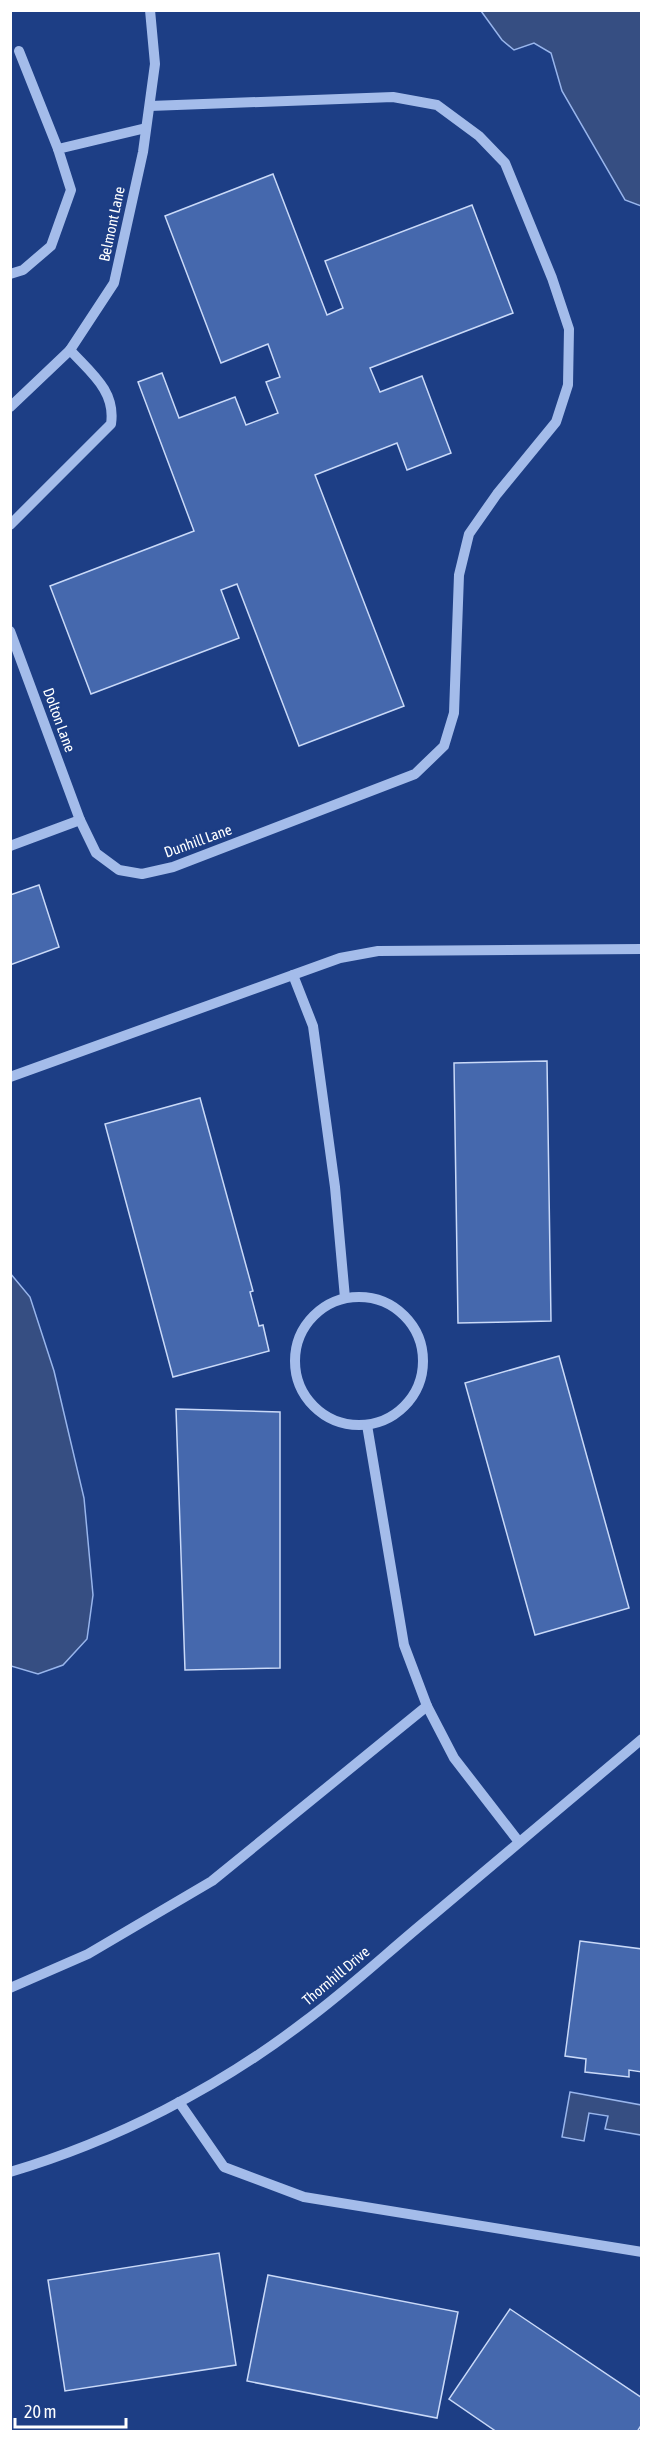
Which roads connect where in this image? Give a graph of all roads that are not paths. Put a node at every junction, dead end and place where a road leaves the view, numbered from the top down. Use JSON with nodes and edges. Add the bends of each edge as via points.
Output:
{"nodes":[{"id":1,"x":150,"y":10,"type":"edge"},
{"id":2,"x":19,"y":51,"type":"dead end"},
{"id":3,"x":150,"y":106,"type":"junction"},
{"id":4,"x":146,"y":128,"type":"junction"},
{"id":5,"x":58,"y":149,"type":"junction"},
{"id":6,"x":10,"y":274,"type":"edge"},
{"id":7,"x":70,"y":350,"type":"junction"},
{"id":8,"x":10,"y":407,"type":"edge"},
{"id":9,"x":10,"y":525,"type":"edge"},
{"id":10,"x":10,"y":631,"type":"edge"},
{"id":11,"x":80,"y":820,"type":"junction"},
{"id":12,"x":10,"y":846,"type":"edge"},
{"id":13,"x":642,"y":949,"type":"edge"},
{"id":14,"x":293,"y":975,"type":"junction"},
{"id":15,"x":10,"y":1077,"type":"edge"},
{"id":16,"x":345,"y":1298,"type":"junction"},
{"id":17,"x":367,"y":1425,"type":"junction"},
{"id":18,"x":427,"y":1706,"type":"junction"},
{"id":19,"x":642,"y":1739,"type":"edge"},
{"id":20,"x":519,"y":1842,"type":"junction"},
{"id":21,"x":10,"y":1988,"type":"edge"},
{"id":22,"x":179,"y":2102,"type":"junction"},
{"id":23,"x":10,"y":2172,"type":"edge"},
{"id":24,"x":642,"y":2252,"type":"edge"}],
"edges":[{"from":1,"to":3,"type":"street","name":"Belmont Lane","via":[[155,64]]},
{"from":2,"to":5,"type":"street"},
{"from":3,"to":4,"type":"street","name":"Belmont Lane"},
{"from":3,"to":11,"type":"street","name":"Dunhill Lane","via":[[393,97],[437,105],[479,136],[505,163],[569,329],[568,385],[555,422],[469,534],[459,575],[454,712],[444,746],[415,774],[172,867],[142,874],[119,870],[96,853]]},
{"from":4,"to":5,"type":"street"},
{"from":4,"to":7,"type":"street","name":"Belmont Lane","via":[[114,283]]},
{"from":5,"to":6,"type":"street","via":[[72,190],[51,246],[23,270]]},
{"from":7,"to":8,"type":"street","name":"Belmont Lane"},
{"from":7,"to":9,"type":"street","via":[[110,396],[111,424]]},
{"from":10,"to":11,"type":"street","name":"Dolton Lane"},
{"from":11,"to":12,"type":"street"},
{"from":13,"to":14,"type":"street","via":[[378,951],[340,958]]},
{"from":14,"to":15,"type":"street"},
{"from":14,"to":16,"type":"street","via":[[312,1026],[335,1187]]},
{"from":16,"to":17,"type":"street","via":[[325,1306],[309,1320],[298,1339],[294,1360],[298,1382],[309,1402],[325,1416],[345,1424]]},
{"from":16,"to":17,"type":"street","via":[[366,1296],[386,1302],[404,1314],[416,1330],[423,1350],[417,1390],[404,1407],[387,1419]]},
{"from":17,"to":18,"type":"street","via":[[404,1646]]},
{"from":18,"to":20,"type":"street","via":[[454,1758]]},
{"from":18,"to":21,"type":"street","via":[[212,1881],[88,1954]]},
{"from":19,"to":20,"type":"street","name":"Thornhill Drive"},
{"from":20,"to":22,"type":"street","name":"Thornhill Drive","via":[[304,2022]]},
{"from":22,"to":23,"type":"street","name":"Thornhill Drive","via":[[112,2134]]},
{"from":22,"to":24,"type":"street","via":[[224,2167],[304,2197]]}]}
